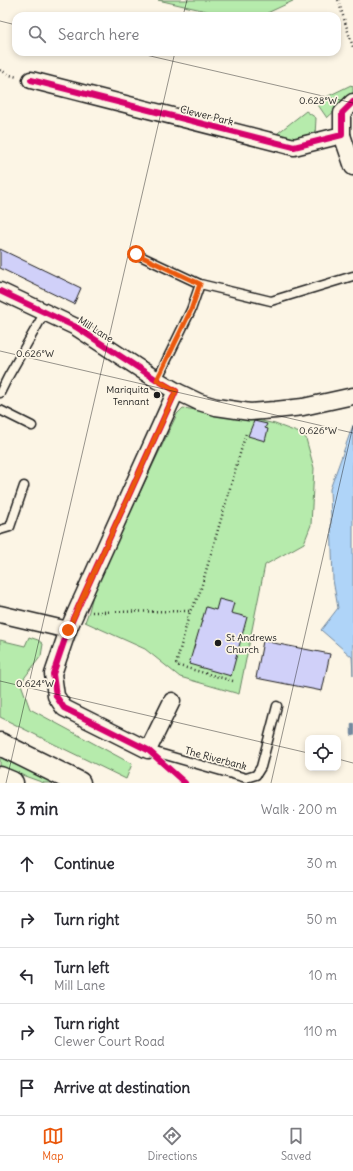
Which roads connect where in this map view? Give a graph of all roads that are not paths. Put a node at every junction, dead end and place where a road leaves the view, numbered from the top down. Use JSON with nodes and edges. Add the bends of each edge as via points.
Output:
{"nodes":[{"id":1,"x":31,"y":80,"type":"dead end"},
{"id":2,"x":353,"y":102,"type":"edge"},
{"id":3,"x":342,"y":135,"type":"junction"},
{"id":4,"x":353,"y":167,"type":"edge"},
{"id":5,"x":136,"y":254,"type":"dead end"},
{"id":6,"x":353,"y":276,"type":"edge"},
{"id":7,"x":200,"y":284,"type":"junction"},
{"id":8,"x":0,"y":291,"type":"edge"},
{"id":9,"x":45,"y":312,"type":"junction"},
{"id":10,"x":157,"y":380,"type":"junction"},
{"id":11,"x":176,"y":391,"type":"junction"},
{"id":12,"x":0,"y":393,"type":"edge"},
{"id":13,"x":353,"y":396,"type":"edge"},
{"id":14,"x":0,"y":410,"type":"edge"},
{"id":15,"x":32,"y":426,"type":"dead end"},
{"id":16,"x":24,"y":486,"type":"dead end"},
{"id":17,"x":0,"y":530,"type":"edge"},
{"id":18,"x":0,"y":614,"type":"edge"},
{"id":19,"x":68,"y":630,"type":"junction"},
{"id":20,"x":172,"y":701,"type":"dead end"},
{"id":21,"x":277,"y":706,"type":"dead end"},
{"id":22,"x":0,"y":744,"type":"edge"},
{"id":23,"x":148,"y":750,"type":"junction"},
{"id":24,"x":0,"y":778,"type":"edge"},
{"id":25,"x":12,"y":783,"type":"edge"},
{"id":26,"x":79,"y":783,"type":"edge"}],
"edges":[{"from":1,"to":3,"type":"street","name":"Clewer Park","via":[[294,147]]},
{"from":2,"to":3,"type":"street","via":[[342,113]]},
{"from":3,"to":4,"type":"street"},
{"from":5,"to":7,"type":"lane"},
{"from":6,"to":7,"type":"lane","via":[[271,301]]},
{"from":7,"to":10,"type":"lane","via":[[191,310]]},
{"from":8,"to":9,"type":"street","name":"Mill Lane"},
{"from":9,"to":10,"type":"street","name":"Mill Lane","via":[[76,327]]},
{"from":9,"to":12,"type":"lane"},
{"from":10,"to":11,"type":"street","name":"Mill Lane"},
{"from":11,"to":13,"type":"street","name":"Mill Lane","via":[[216,407],[250,412],[303,407]]},
{"from":11,"to":19,"type":"street"},
{"from":14,"to":15,"type":"lane"},
{"from":16,"to":17,"type":"lane","via":[[10,527]]},
{"from":18,"to":19,"type":"street"},
{"from":19,"to":23,"type":"street","via":[[53,674],[56,696],[64,708]]},
{"from":20,"to":23,"type":"street"},
{"from":21,"to":23,"type":"lane","name":"The Riverbank","via":[[261,767],[256,775],[246,778]]},
{"from":22,"to":26,"type":"main road"},
{"from":24,"to":25,"type":"main road"}]}
